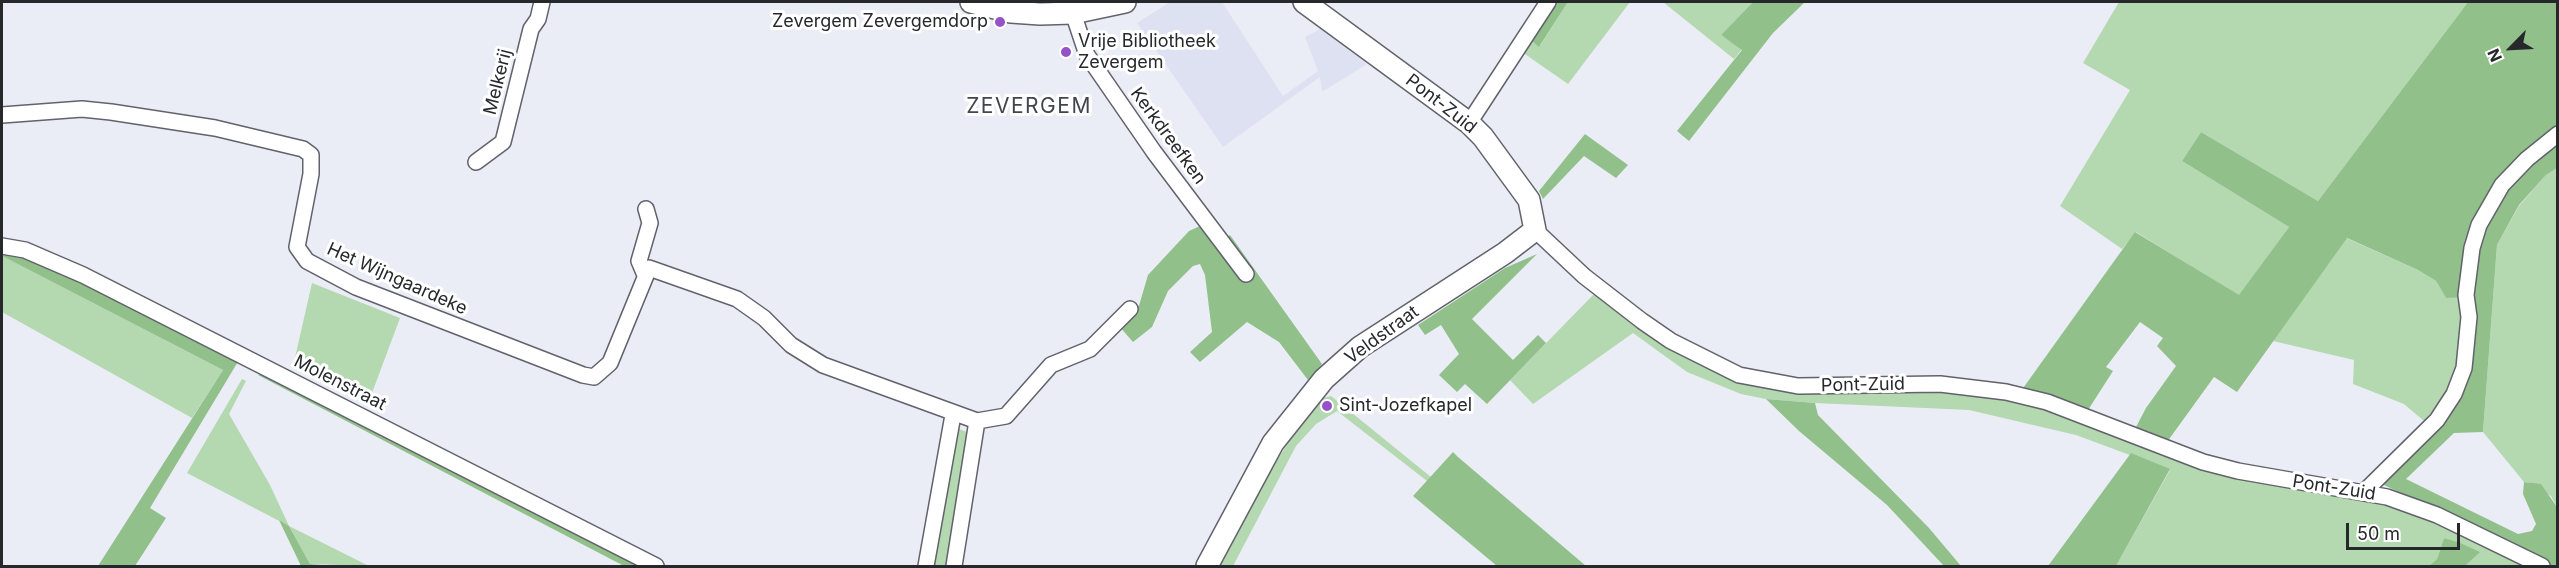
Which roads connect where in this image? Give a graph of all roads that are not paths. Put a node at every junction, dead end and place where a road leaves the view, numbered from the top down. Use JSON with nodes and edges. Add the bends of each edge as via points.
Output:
{"nodes":[{"id":1,"x":542,"y":2,"type":"edge"},
{"id":2,"x":971,"y":2,"type":"edge"},
{"id":3,"x":1125,"y":2,"type":"edge"},
{"id":4,"x":1304,"y":2,"type":"edge"},
{"id":5,"x":1548,"y":2,"type":"edge"},
{"id":6,"x":1073,"y":13,"type":"junction"},
{"id":7,"x":2,"y":115,"type":"edge"},
{"id":8,"x":1469,"y":123,"type":"junction"},
{"id":9,"x":2558,"y":134,"type":"edge"},
{"id":10,"x":476,"y":162,"type":"dead end"},
{"id":11,"x":646,"y":209,"type":"dead end"},
{"id":12,"x":1535,"y":230,"type":"junction"},
{"id":13,"x":2,"y":246,"type":"edge"},
{"id":14,"x":1246,"y":274,"type":"dead end"},
{"id":15,"x":645,"y":275,"type":"junction"},
{"id":16,"x":1130,"y":309,"type":"dead end"},
{"id":17,"x":953,"y":414,"type":"junction"},
{"id":18,"x":977,"y":421,"type":"junction"},
{"id":19,"x":2365,"y":491,"type":"junction"},
{"id":20,"x":656,"y":567,"type":"edge"},
{"id":21,"x":926,"y":567,"type":"edge"},
{"id":22,"x":954,"y":567,"type":"edge"},
{"id":23,"x":1207,"y":567,"type":"edge"},
{"id":24,"x":2542,"y":567,"type":"edge"}],
"edges":[{"from":1,"to":10,"type":"street","name":"Melkerij","via":[[531,29],[503,142]]},
{"from":2,"to":6,"type":"street","via":[[1011,12]]},
{"from":3,"to":6,"type":"street"},
{"from":4,"to":8,"type":"street","name":"Pont-Zuid"},
{"from":5,"to":8,"type":"street"},
{"from":6,"to":14,"type":"street","name":"Kerkdreefken","via":[[1087,55]]},
{"from":7,"to":15,"type":"street","name":"Het Wijngaardeke","via":[[82,109],[111,112],[215,128],[303,149],[311,155],[311,174],[297,247],[307,261],[356,287],[583,375],[594,377],[610,363]]},
{"from":8,"to":12,"type":"street","name":"Pont-Zuid","via":[[1529,200]]},
{"from":9,"to":19,"type":"street","via":[[2502,185],[2479,225],[2466,296],[2469,317],[2464,368],[2454,394],[2437,420]]},
{"from":11,"to":15,"type":"street","name":"Het Wijngaardeke","via":[[650,223],[639,261]]},
{"from":12,"to":19,"type":"street","name":"Pont-Zuid","via":[[1641,321],[1671,341],[1739,375],[1798,386],[1940,384],[2007,392],[2048,402],[2160,446],[2238,471]]},
{"from":12,"to":23,"type":"street","name":"Veldstraat","via":[[1360,347],[1324,379],[1273,443]]},
{"from":13,"to":20,"type":"street","name":"Molenstraat","via":[[32,253],[83,275]]},
{"from":15,"to":17,"type":"street","via":[[649,268],[737,299],[764,318],[791,345],[823,365]]},
{"from":16,"to":18,"type":"street","via":[[1090,349],[1051,365],[1006,416]]},
{"from":17,"to":18,"type":"street"},
{"from":17,"to":21,"type":"street"},
{"from":18,"to":22,"type":"street"},
{"from":19,"to":24,"type":"street","name":"Pont-Zuid","via":[[2437,515]]}]}
